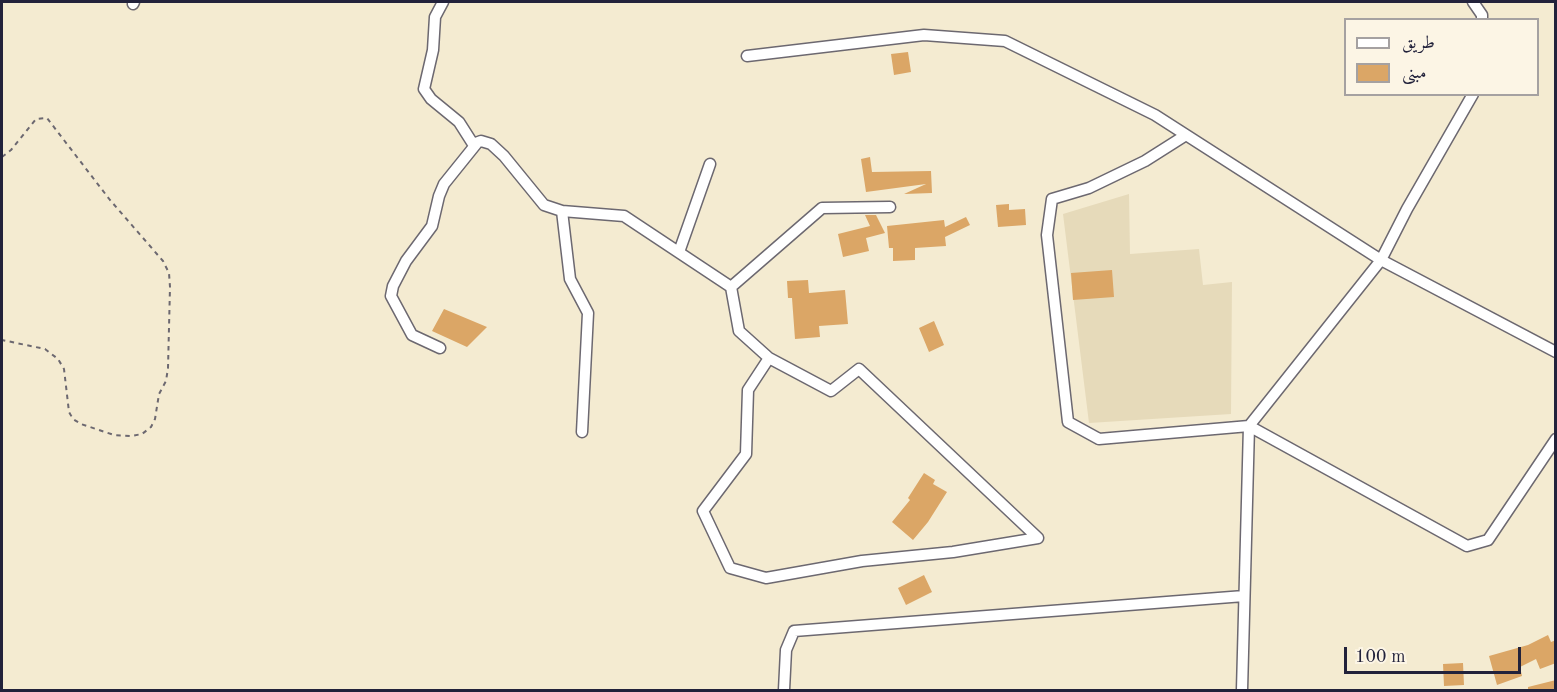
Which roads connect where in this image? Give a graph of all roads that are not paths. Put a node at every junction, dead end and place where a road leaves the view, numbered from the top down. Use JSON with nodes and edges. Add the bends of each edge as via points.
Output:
{"nodes":[{"id":1,"x":442,"y":2,"type":"edge"},
{"id":2,"x":1473,"y":2,"type":"edge"},
{"id":3,"x":1482,"y":18,"type":"edge"},
{"id":4,"x":747,"y":56,"type":"dead end"},
{"id":5,"x":1472,"y":96,"type":"edge"},
{"id":6,"x":1186,"y":135,"type":"junction"},
{"id":7,"x":477,"y":143,"type":"junction"},
{"id":8,"x":710,"y":164,"type":"dead end"},
{"id":9,"x":890,"y":207,"type":"dead end"},
{"id":10,"x":562,"y":211,"type":"junction"},
{"id":11,"x":679,"y":252,"type":"junction"},
{"id":12,"x":1382,"y":260,"type":"junction"},
{"id":13,"x":731,"y":288,"type":"junction"},
{"id":14,"x":440,"y":348,"type":"dead end"},
{"id":15,"x":1556,"y":352,"type":"edge"},
{"id":16,"x":770,"y":358,"type":"junction"},
{"id":17,"x":1249,"y":426,"type":"junction"},
{"id":18,"x":582,"y":432,"type":"dead end"},
{"id":19,"x":1556,"y":440,"type":"edge"},
{"id":20,"x":1244,"y":596,"type":"junction"},
{"id":21,"x":784,"y":690,"type":"edge"},
{"id":22,"x":1242,"y":690,"type":"edge"}],
"edges":[{"from":1,"to":7,"type":"street","via":[[435,16],[433,50],[424,89]]},
{"from":2,"to":3,"type":"street"},
{"from":4,"to":6,"type":"street","via":[[924,35],[1005,41],[1155,115]]},
{"from":5,"to":12,"type":"street"},
{"from":6,"to":12,"type":"street"},
{"from":6,"to":17,"type":"street","via":[[1145,161],[1089,188],[1052,199],[1047,235],[1068,422],[1099,439]]},
{"from":7,"to":10,"type":"street","via":[[491,144],[544,205]]},
{"from":7,"to":14,"type":"street","via":[[444,184],[432,226],[406,261],[391,296],[411,334]]},
{"from":8,"to":11,"type":"street"},
{"from":9,"to":13,"type":"street","via":[[822,208]]},
{"from":10,"to":11,"type":"street","via":[[624,216]]},
{"from":10,"to":18,"type":"street","via":[[570,279],[588,312]]},
{"from":11,"to":13,"type":"street"},
{"from":12,"to":15,"type":"street"},
{"from":12,"to":17,"type":"street"},
{"from":13,"to":16,"type":"street","via":[[739,331]]},
{"from":16,"to":16,"type":"street","via":[[831,391],[859,369],[1038,538],[766,578],[730,568],[703,511],[746,454],[748,390]]},
{"from":17,"to":19,"type":"street","via":[[1467,546],[1488,540]]},
{"from":17,"to":20,"type":"street"},
{"from":20,"to":21,"type":"street","via":[[794,631],[786,650]]},
{"from":20,"to":22,"type":"street"}]}
